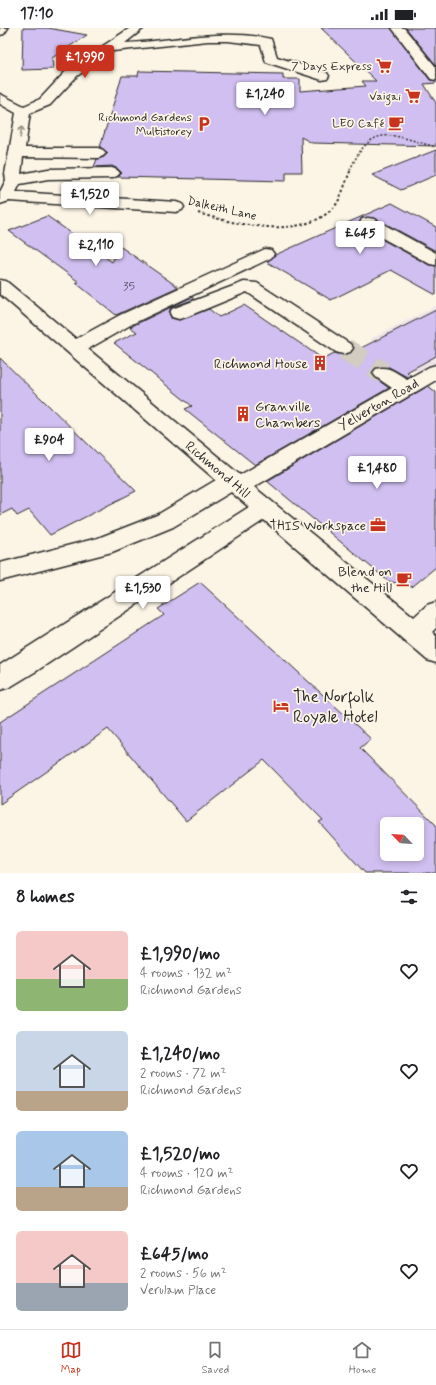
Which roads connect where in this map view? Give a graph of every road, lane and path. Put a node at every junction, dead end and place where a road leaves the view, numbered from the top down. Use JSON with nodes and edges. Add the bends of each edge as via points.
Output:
{"nodes":[{"id":1,"x":2,"y":28,"type":"edge"},
{"id":2,"x":138,"y":28,"type":"edge"},
{"id":3,"x":398,"y":28,"type":"edge"},
{"id":4,"x":0,"y":30,"type":"edge"},
{"id":5,"x":110,"y":47,"type":"junction"},
{"id":6,"x":430,"y":60,"type":"edge"},
{"id":7,"x":322,"y":76,"type":"dead end"},
{"id":8,"x":436,"y":76,"type":"edge"},
{"id":9,"x":0,"y":98,"type":"edge"},
{"id":10,"x":23,"y":111,"type":"junction"},
{"id":11,"x":436,"y":147,"type":"edge"},
{"id":12,"x":17,"y":152,"type":"junction"},
{"id":13,"x":98,"y":153,"type":"dead end"},
{"id":14,"x":112,"y":174,"type":"dead end"},
{"id":15,"x":14,"y":180,"type":"junction"},
{"id":16,"x":3,"y":198,"type":"edge"},
{"id":17,"x":176,"y":207,"type":"joint"},
{"id":18,"x":368,"y":223,"type":"dead end"},
{"id":19,"x":265,"y":254,"type":"dead end"},
{"id":20,"x":436,"y":260,"type":"edge"},
{"id":21,"x":0,"y":285,"type":"edge"},
{"id":22,"x":179,"y":313,"type":"dead end"},
{"id":23,"x":76,"y":347,"type":"junction"},
{"id":24,"x":343,"y":348,"type":"tunnel mouth"},
{"id":25,"x":436,"y":371,"type":"edge"},
{"id":26,"x":383,"y":373,"type":"tunnel mouth"},
{"id":27,"x":406,"y":388,"type":"junction"},
{"id":28,"x":235,"y":484,"type":"junction"},
{"id":29,"x":265,"y":508,"type":"junction"},
{"id":30,"x":0,"y":572,"type":"edge"},
{"id":31,"x":436,"y":612,"type":"edge"},
{"id":32,"x":415,"y":633,"type":"junction"},
{"id":33,"x":436,"y":652,"type":"edge"},
{"id":34,"x":0,"y":679,"type":"edge"}],
"edges":[{"from":1,"to":4,"type":"street"},
{"from":2,"to":5,"type":"street"},
{"from":3,"to":6,"type":"street"},
{"from":5,"to":7,"type":"street","via":[[202,36],[254,37],[267,42],[271,59]]},
{"from":5,"to":10,"type":"street","via":[[72,73],[45,102]]},
{"from":6,"to":8,"type":"street"},
{"from":9,"to":10,"type":"street"},
{"from":12,"to":10,"type":"street","one_way":true},
{"from":11,"to":17,"type":"path","name":"Dalkeith Lane","via":[[410,139],[382,136],[372,139],[355,158],[336,206],[326,215],[310,222],[290,226],[252,226]]},
{"from":12,"to":13,"type":"street"},
{"from":12,"to":15,"type":"street"},
{"from":14,"to":15,"type":"street","via":[[48,174]]},
{"from":15,"to":16,"type":"street"},
{"from":16,"to":17,"type":"street"},
{"from":18,"to":20,"type":"street"},
{"from":19,"to":23,"type":"street","via":[[127,319]]},
{"from":21,"to":23,"type":"street","name":"Richmond Hill"},
{"from":22,"to":24,"type":"street","via":[[244,287],[251,287]]},
{"from":23,"to":28,"type":"street","name":"Richmond Hill"},
{"from":25,"to":27,"type":"street","name":"Yelverton Road"},
{"from":26,"to":27,"type":"street"},
{"from":27,"to":28,"type":"street","name":"Yelverton Road"},
{"from":28,"to":29,"type":"street","name":"Richmond Hill"},
{"from":28,"to":30,"type":"street","name":"Yelverton Road","via":[[165,521],[103,546]]},
{"from":29,"to":32,"type":"street","name":"Richmond Hill"},
{"from":29,"to":34,"type":"street"},
{"from":31,"to":32,"type":"street"},
{"from":32,"to":33,"type":"street","name":"Richmond Hill"}]}
